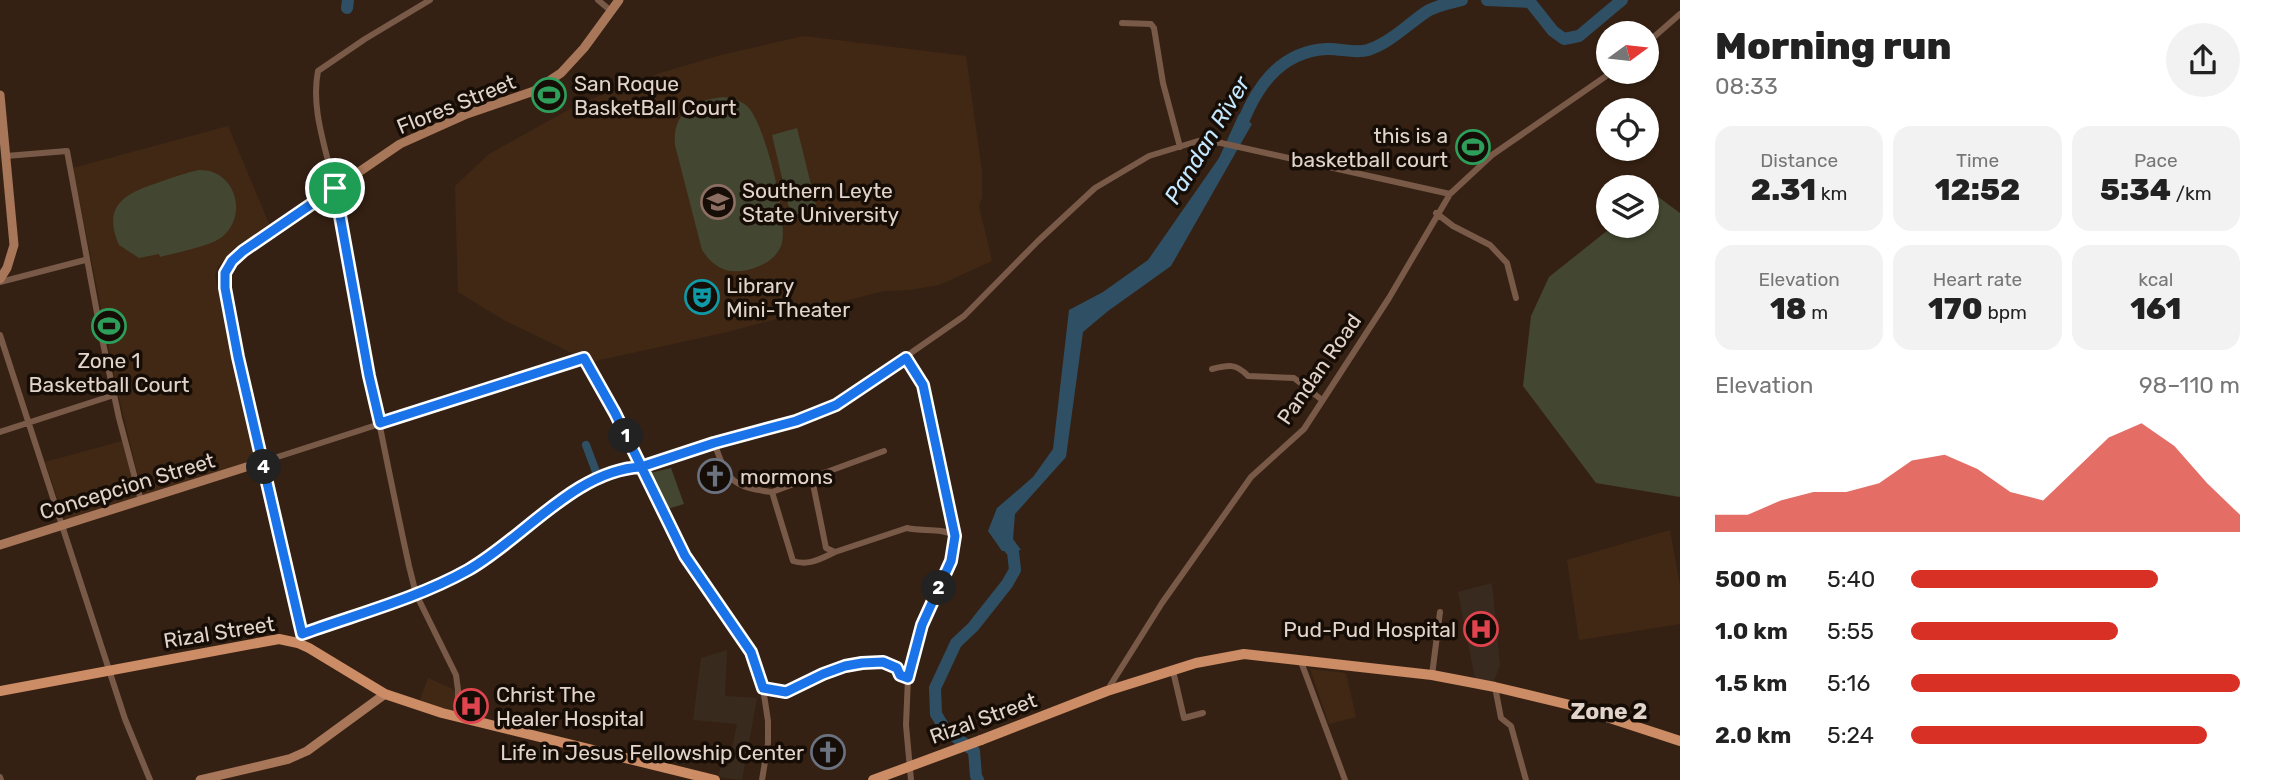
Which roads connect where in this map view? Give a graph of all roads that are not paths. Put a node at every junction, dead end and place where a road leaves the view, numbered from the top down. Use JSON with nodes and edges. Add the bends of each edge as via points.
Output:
{"nodes":[{"id":1,"x":430,"y":0,"type":"edge"},
{"id":2,"x":598,"y":0,"type":"edge"},
{"id":3,"x":619,"y":0,"type":"edge"},
{"id":4,"x":611,"y":11,"type":"junction"},
{"id":5,"x":1680,"y":14,"type":"edge"},
{"id":6,"x":1122,"y":23,"type":"dead end"},
{"id":7,"x":1659,"y":32,"type":"edge"},
{"id":8,"x":1596,"y":83,"type":"edge"},
{"id":9,"x":0,"y":95,"type":"edge"},
{"id":10,"x":2,"y":138,"type":"edge"},
{"id":11,"x":1180,"y":147,"type":"junction"},
{"id":12,"x":6,"y":156,"type":"junction"},
{"id":13,"x":335,"y":188,"type":"junction"},
{"id":14,"x":1450,"y":194,"type":"junction"},
{"id":15,"x":1436,"y":213,"type":"junction"},
{"id":16,"x":85,"y":260,"type":"junction"},
{"id":17,"x":0,"y":281,"type":"edge"},
{"id":18,"x":1516,"y":298,"type":"dead end"},
{"id":19,"x":0,"y":335,"type":"edge"},
{"id":20,"x":906,"y":358,"type":"junction"},
{"id":21,"x":1212,"y":369,"type":"dead end"},
{"id":22,"x":114,"y":395,"type":"junction"},
{"id":23,"x":1322,"y":400,"type":"junction"},
{"id":24,"x":380,"y":423,"type":"junction"},
{"id":25,"x":29,"y":424,"type":"junction"},
{"id":26,"x":0,"y":432,"type":"edge"},
{"id":27,"x":714,"y":443,"type":"junction"},
{"id":28,"x":884,"y":452,"type":"dead end"},
{"id":29,"x":262,"y":462,"type":"junction"},
{"id":30,"x":641,"y":467,"type":"junction"},
{"id":31,"x":812,"y":479,"type":"junction"},
{"id":32,"x":772,"y":492,"type":"junction"},
{"id":33,"x":141,"y":501,"type":"junction"},
{"id":34,"x":62,"y":525,"type":"junction"},
{"id":35,"x":955,"y":536,"type":"junction"},
{"id":36,"x":0,"y":545,"type":"edge"},
{"id":37,"x":835,"y":552,"type":"junction"},
{"id":38,"x":416,"y":594,"type":"junction"},
{"id":39,"x":1440,"y":612,"type":"dead end"},
{"id":40,"x":300,"y":638,"type":"junction"},
{"id":41,"x":1300,"y":659,"type":"junction"},
{"id":42,"x":110,"y":670,"type":"junction"},
{"id":43,"x":1173,"y":671,"type":"junction"},
{"id":44,"x":1432,"y":675,"type":"junction"},
{"id":45,"x":908,"y":678,"type":"junction"},
{"id":46,"x":1495,"y":687,"type":"junction"},
{"id":47,"x":763,"y":688,"type":"junction"},
{"id":48,"x":0,"y":691,"type":"edge"},
{"id":49,"x":1107,"y":691,"type":"junction"},
{"id":50,"x":385,"y":694,"type":"junction"},
{"id":51,"x":1203,"y":713,"type":"dead end"},
{"id":52,"x":457,"y":716,"type":"junction"},
{"id":53,"x":1680,"y":741,"type":"edge"},
{"id":54,"x":150,"y":780,"type":"edge"},
{"id":55,"x":200,"y":780,"type":"edge"},
{"id":56,"x":715,"y":780,"type":"edge"},
{"id":57,"x":762,"y":780,"type":"edge"},
{"id":58,"x":873,"y":780,"type":"edge"},
{"id":59,"x":911,"y":780,"type":"edge"},
{"id":60,"x":1345,"y":780,"type":"edge"},
{"id":61,"x":1526,"y":780,"type":"edge"}],
"edges":[{"from":1,"to":13,"type":"street","via":[[318,71],[317,108]]},
{"from":2,"to":4,"type":"street"},
{"from":3,"to":4,"type":"street","name":"Flores Street"},
{"from":4,"to":13,"type":"street","name":"Flores Street","via":[[561,73],[534,91],[431,128]]},
{"from":5,"to":7,"type":"street"},
{"from":6,"to":11,"type":"street","via":[[1154,28]]},
{"from":8,"to":14,"type":"street","name":"Pandan Road","via":[[1492,155]]},
{"from":9,"to":10,"type":"street"},
{"from":10,"to":12,"type":"street"},
{"from":11,"to":14,"type":"street","via":[[1198,141],[1221,143]]},
{"from":11,"to":20,"type":"street","via":[[1149,156],[1095,188],[964,316]]},
{"from":12,"to":16,"type":"street","via":[[67,151]]},
{"from":12,"to":17,"type":"street","via":[[13,245]]},
{"from":13,"to":24,"type":"street"},
{"from":13,"to":29,"type":"street","name":"Flores Street","via":[[243,251],[225,273],[230,322]]},
{"from":14,"to":15,"type":"street","name":"Pandan Road"},
{"from":15,"to":18,"type":"street","via":[[1490,245],[1507,262]]},
{"from":15,"to":23,"type":"street","name":"Pandan Road","via":[[1389,298]]},
{"from":16,"to":17,"type":"street"},
{"from":16,"to":22,"type":"street"},
{"from":19,"to":25,"type":"street"},
{"from":20,"to":27,"type":"street","via":[[836,405]]},
{"from":20,"to":35,"type":"street","via":[[923,385]]},
{"from":21,"to":23,"type":"street","via":[[1229,365],[1248,376],[1294,378]]},
{"from":22,"to":25,"type":"street"},
{"from":22,"to":33,"type":"street"},
{"from":23,"to":49,"type":"street","name":"Pandan Road","via":[[1304,429],[1251,477]]},
{"from":24,"to":29,"type":"street","name":"Concepcion Street"},
{"from":24,"to":30,"type":"street","name":"Concepcion Street","via":[[584,358]]},
{"from":24,"to":38,"type":"street"},
{"from":25,"to":26,"type":"street"},
{"from":25,"to":34,"type":"street"},
{"from":27,"to":30,"type":"street"},
{"from":27,"to":32,"type":"street","via":[[733,482]]},
{"from":28,"to":31,"type":"street"},
{"from":29,"to":33,"type":"street","name":"Concepcion Street"},
{"from":29,"to":40,"type":"street","name":"Flores Street"},
{"from":30,"to":38,"type":"street","via":[[591,481],[505,547]]},
{"from":30,"to":47,"type":"street","via":[[685,556],[751,652]]},
{"from":31,"to":32,"type":"street"},
{"from":31,"to":37,"type":"street","via":[[826,548]]},
{"from":32,"to":37,"type":"street","via":[[793,561],[803,564]]},
{"from":33,"to":34,"type":"street","name":"Concepcion Street"},
{"from":34,"to":36,"type":"street","name":"Concepcion Street"},
{"from":34,"to":42,"type":"street"},
{"from":35,"to":37,"type":"street","via":[[908,528]]},
{"from":35,"to":45,"type":"street","via":[[951,561],[922,625]]},
{"from":38,"to":40,"type":"street"},
{"from":38,"to":52,"type":"street","via":[[456,675]]},
{"from":39,"to":44,"type":"street"},
{"from":40,"to":42,"type":"main road","name":"Rizal Street"},
{"from":40,"to":50,"type":"main road","name":"Rizal Street"},
{"from":41,"to":43,"type":"main road","name":"Rizal Street","via":[[1244,654]]},
{"from":41,"to":44,"type":"main road","name":"Rizal Street"},
{"from":41,"to":60,"type":"street"},
{"from":42,"to":48,"type":"main road","name":"Rizal Street"},
{"from":42,"to":54,"type":"street"},
{"from":43,"to":49,"type":"main road","name":"Rizal Street"},
{"from":43,"to":51,"type":"street","via":[[1184,718]]},
{"from":44,"to":46,"type":"main road","name":"Rizal Street"},
{"from":45,"to":47,"type":"street","via":[[897,668],[872,662],[845,666],[786,692]]},
{"from":45,"to":59,"type":"street"},
{"from":46,"to":53,"type":"main road","name":"Rizal Street","via":[[1570,705]]},
{"from":46,"to":61,"type":"street","via":[[1501,718],[1511,726]]},
{"from":47,"to":57,"type":"street","via":[[768,721]]},
{"from":49,"to":58,"type":"main road","name":"Rizal Street","bridge":true},
{"from":50,"to":52,"type":"main road","name":"Rizal Street"},
{"from":50,"to":55,"type":"street","via":[[298,755]]},
{"from":52,"to":56,"type":"main road","name":"Rizal Street"}]}
